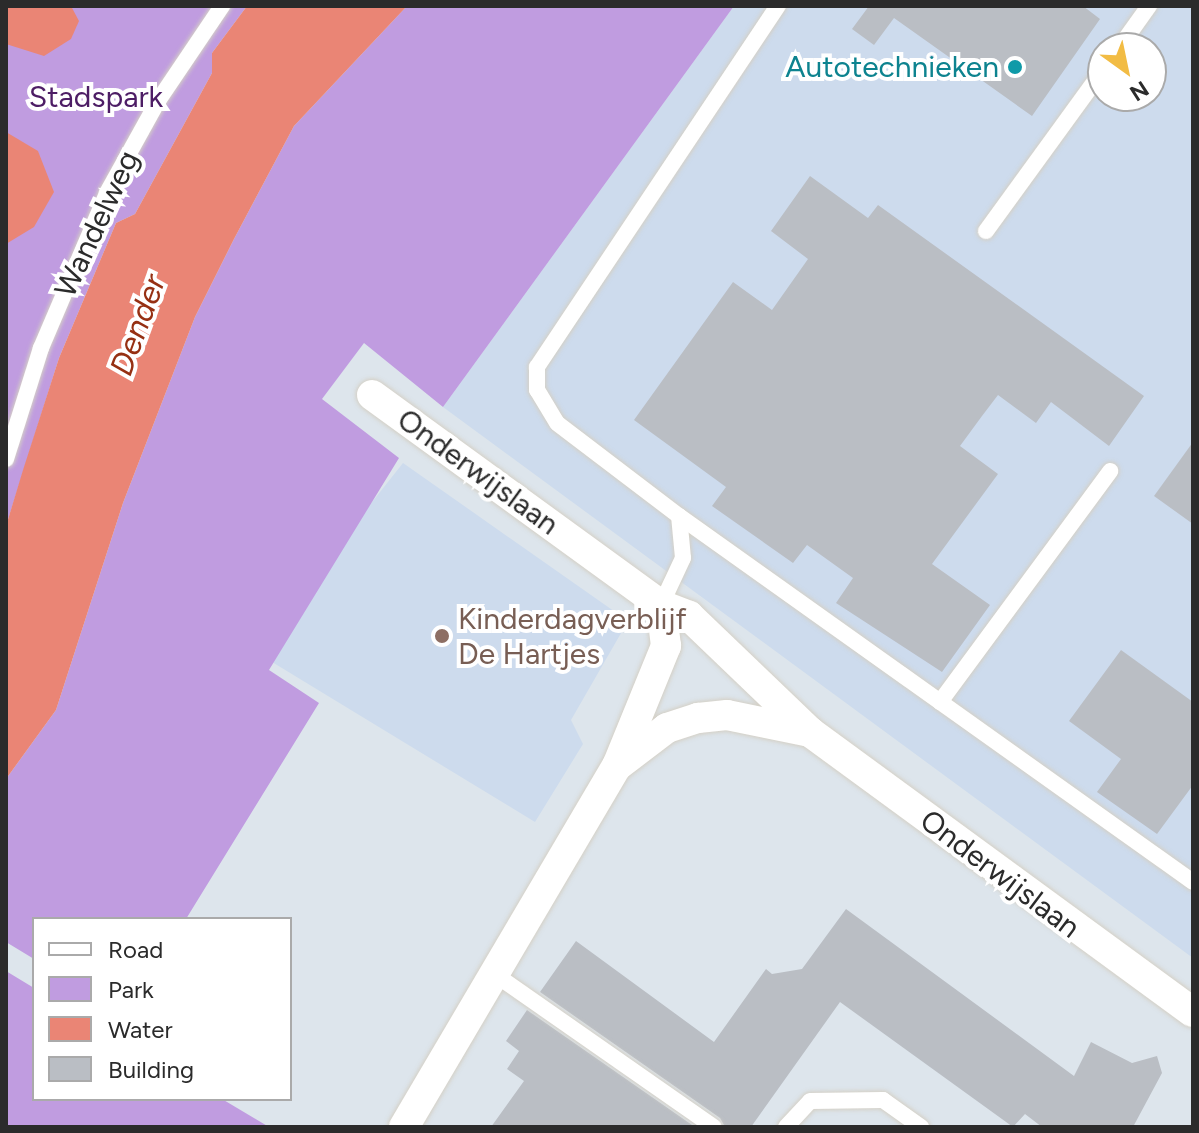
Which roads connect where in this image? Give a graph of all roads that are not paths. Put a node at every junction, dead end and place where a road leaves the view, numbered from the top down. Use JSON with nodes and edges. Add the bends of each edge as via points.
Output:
{"nodes":[{"id":1,"x":222,"y":6,"type":"edge"},
{"id":2,"x":778,"y":6,"type":"edge"},
{"id":3,"x":1141,"y":9,"type":"edge"},
{"id":4,"x":1128,"y":32,"type":"edge"},
{"id":5,"x":1087,"y":92,"type":"edge"},
{"id":6,"x":986,"y":231,"type":"dead end"},
{"id":7,"x":372,"y":395,"type":"dead end"},
{"id":8,"x":6,"y":459,"type":"edge"},
{"id":9,"x":1110,"y":471,"type":"dead end"},
{"id":10,"x":679,"y":516,"type":"junction"},
{"id":11,"x":661,"y":605,"type":"junction"},
{"id":12,"x":940,"y":702,"type":"junction"},
{"id":13,"x":810,"y":732,"type":"junction"},
{"id":14,"x":617,"y":766,"type":"junction"},
{"id":15,"x":1193,"y":882,"type":"edge"},
{"id":16,"x":493,"y":973,"type":"junction"},
{"id":17,"x":1193,"y":1012,"type":"edge"},
{"id":18,"x":404,"y":1127,"type":"edge"},
{"id":19,"x":714,"y":1127,"type":"edge"},
{"id":20,"x":786,"y":1127,"type":"edge"},
{"id":21,"x":921,"y":1127,"type":"edge"}],
"edges":[{"from":1,"to":8,"type":"lane","name":"Wandelweg","via":[[158,101],[107,193],[41,348]]},
{"from":2,"to":10,"type":"lane","via":[[537,367],[537,390],[557,423]]},
{"from":3,"to":4,"type":"lane"},
{"from":5,"to":6,"type":"lane"},
{"from":7,"to":11,"type":"street","name":"Onderwijslaan"},
{"from":9,"to":12,"type":"lane"},
{"from":10,"to":11,"type":"lane","via":[[683,558]]},
{"from":10,"to":12,"type":"lane"},
{"from":11,"to":13,"type":"street","name":"Onderwijslaan","via":[[689,616]]},
{"from":11,"to":14,"type":"street","name":"Onderwijslaan","via":[[666,646]]},
{"from":12,"to":15,"type":"lane"},
{"from":13,"to":14,"type":"street","name":"Onderwijslaan","via":[[727,715],[698,718],[667,728]]},
{"from":13,"to":17,"type":"street","name":"Onderwijslaan"},
{"from":14,"to":16,"type":"street","name":"Onderwijslaan"},
{"from":16,"to":18,"type":"street","name":"Onderwijslaan"},
{"from":16,"to":19,"type":"lane"},
{"from":20,"to":21,"type":"lane","via":[[810,1101],[883,1100]]}]}
